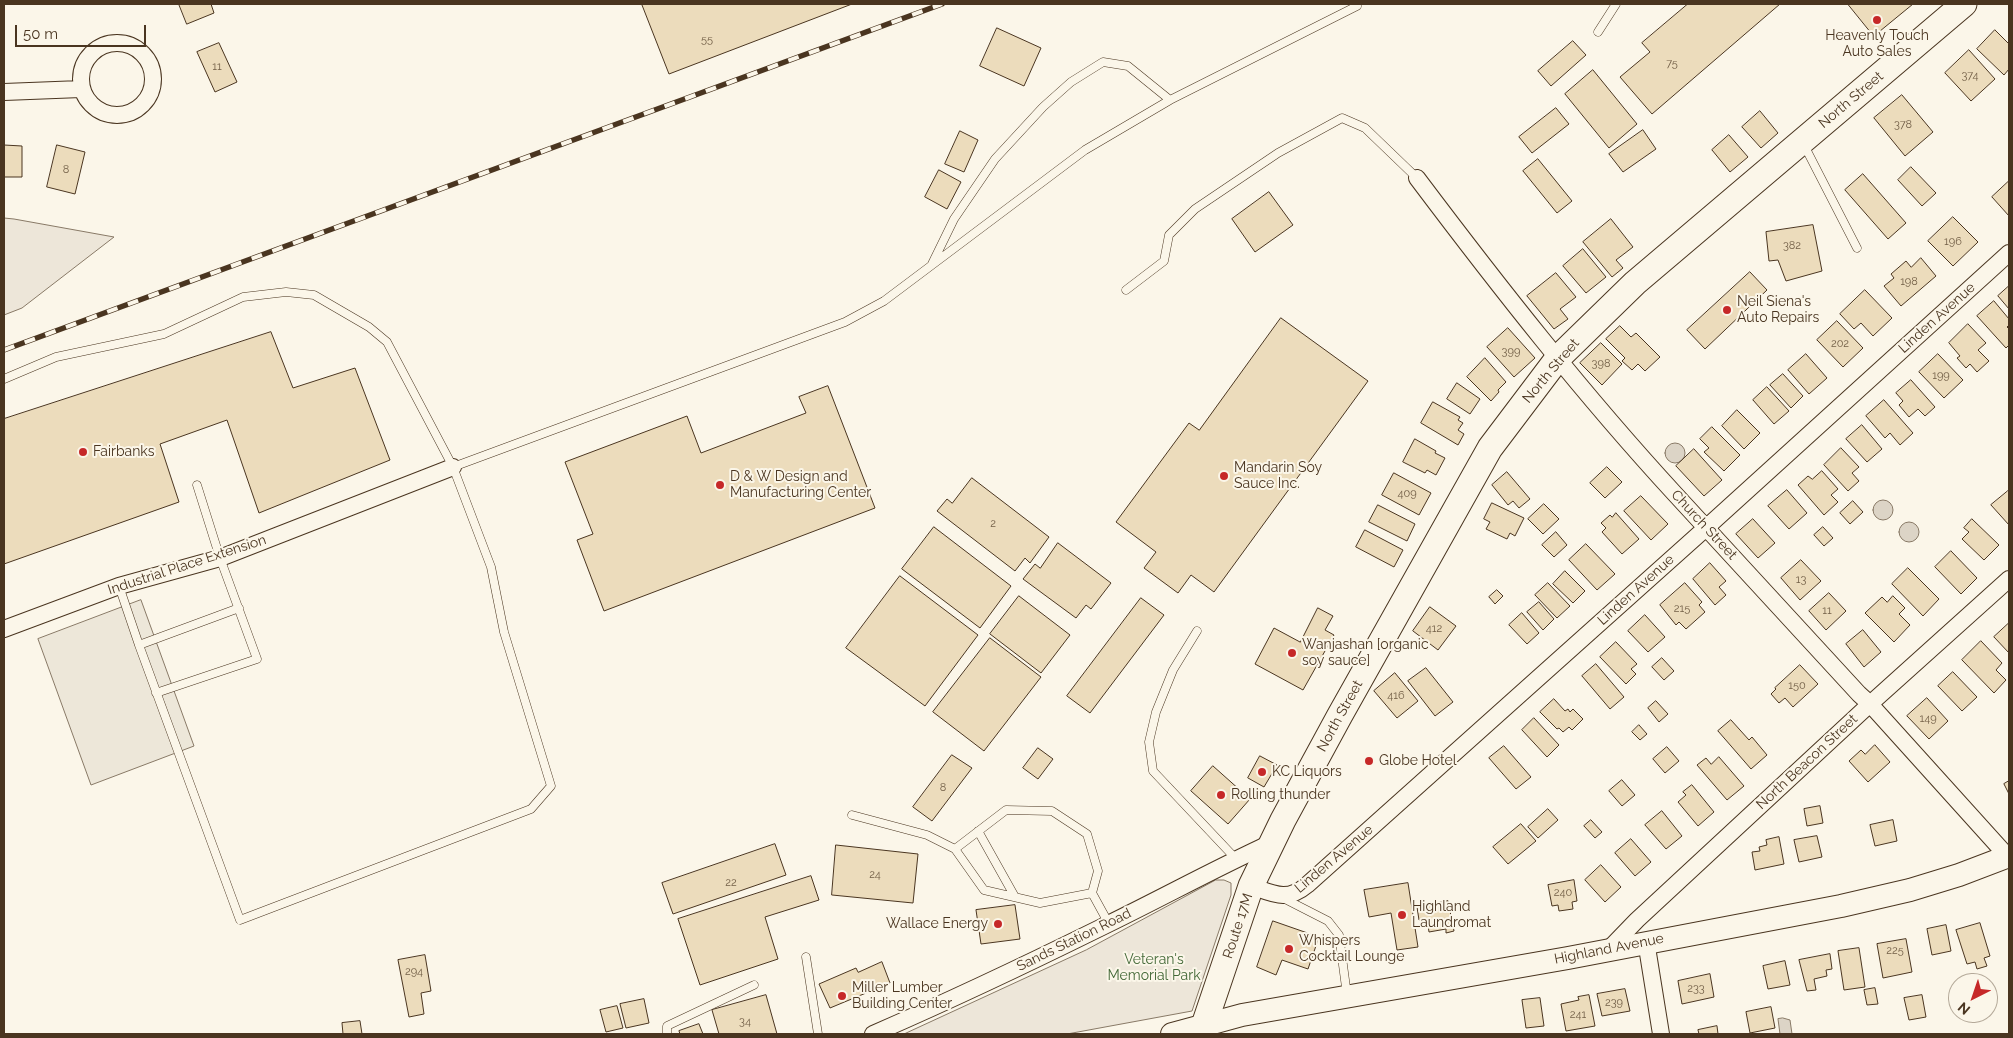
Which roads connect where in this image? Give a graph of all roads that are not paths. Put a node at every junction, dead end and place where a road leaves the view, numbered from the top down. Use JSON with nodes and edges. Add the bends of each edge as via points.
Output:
{"nodes":[{"id":1,"x":1616,"y":4,"type":"edge"},
{"id":2,"x":1964,"y":4,"type":"edge"},
{"id":3,"x":1357,"y":6,"type":"dead end"},
{"id":4,"x":1598,"y":32,"type":"dead end"},
{"id":5,"x":82,"y":89,"type":"junction"},
{"id":6,"x":4,"y":92,"type":"edge"},
{"id":7,"x":1170,"y":100,"type":"junction"},
{"id":8,"x":1802,"y":141,"type":"junction"},
{"id":9,"x":1417,"y":178,"type":"joint"},
{"id":10,"x":1857,"y":248,"type":"dead end"},
{"id":11,"x":2009,"y":252,"type":"edge"},
{"id":12,"x":931,"y":265,"type":"junction"},
{"id":13,"x":1126,"y":290,"type":"dead end"},
{"id":14,"x":1558,"y":358,"type":"junction"},
{"id":15,"x":4,"y":379,"type":"edge"},
{"id":16,"x":453,"y":467,"type":"junction"},
{"id":17,"x":197,"y":485,"type":"dead end"},
{"id":18,"x":1707,"y":527,"type":"junction"},
{"id":19,"x":220,"y":558,"type":"junction"},
{"id":20,"x":2009,"y":579,"type":"edge"},
{"id":21,"x":119,"y":586,"type":"junction"},
{"id":22,"x":239,"y":608,"type":"junction"},
{"id":23,"x":4,"y":629,"type":"edge"},
{"id":24,"x":1197,"y":631,"type":"dead end"},
{"id":25,"x":139,"y":645,"type":"junction"},
{"id":26,"x":156,"y":693,"type":"junction"},
{"id":27,"x":1870,"y":704,"type":"junction"},
{"id":28,"x":852,"y":816,"type":"dead end"},
{"id":29,"x":978,"y":831,"type":"junction"},
{"id":30,"x":1278,"y":831,"type":"junction"},
{"id":31,"x":955,"y":849,"type":"junction"},
{"id":32,"x":2009,"y":856,"type":"edge"},
{"id":33,"x":1236,"y":859,"type":"junction"},
{"id":34,"x":1251,"y":886,"type":"junction"},
{"id":35,"x":1092,"y":893,"type":"junction"},
{"id":36,"x":1279,"y":896,"type":"junction"},
{"id":37,"x":1014,"y":897,"type":"junction"},
{"id":38,"x":1109,"y":924,"type":"junction"},
{"id":39,"x":1646,"y":942,"type":"junction"},
{"id":40,"x":1609,"y":949,"type":"junction"},
{"id":41,"x":806,"y":957,"type":"dead end"},
{"id":42,"x":754,"y":985,"type":"dead end"},
{"id":43,"x":1348,"y":997,"type":"junction"},
{"id":44,"x":1203,"y":1029,"type":"edge"},
{"id":45,"x":667,"y":1034,"type":"edge"},
{"id":46,"x":818,"y":1034,"type":"edge"},
{"id":47,"x":873,"y":1034,"type":"edge"},
{"id":48,"x":1172,"y":1034,"type":"edge"},
{"id":49,"x":1661,"y":1034,"type":"edge"}],
"edges":[{"from":1,"to":4,"type":"lane"},
{"from":2,"to":8,"type":"main road","name":"North Street"},
{"from":3,"to":7,"type":"lane"},
{"from":5,"to":5,"type":"street","via":[[80,76],[83,64],[96,50],[113,43],[137,49],[152,69],[151,92],[141,106],[127,115],[104,114],[86,100]]},
{"from":5,"to":6,"type":"street"},
{"from":7,"to":12,"type":"lane","via":[[1084,150]]},
{"from":7,"to":12,"type":"lane","via":[[1128,66],[1103,62],[1071,82],[1043,107],[995,160],[954,218]]},
{"from":8,"to":10,"type":"lane"},
{"from":8,"to":14,"type":"main road","name":"North Street","via":[[1635,283]]},
{"from":9,"to":13,"type":"lane","via":[[1365,128],[1342,118],[1278,154],[1195,209],[1168,235],[1164,261]]},
{"from":9,"to":14,"type":"street","name":"Church Street"},
{"from":11,"to":18,"type":"street","name":"Linden Avenue"},
{"from":12,"to":16,"type":"lane","via":[[884,301],[845,322]]},
{"from":14,"to":18,"type":"street","name":"Church Street"},
{"from":14,"to":30,"type":"main road","name":"North Street","via":[[1490,448]]},
{"from":15,"to":16,"type":"lane","via":[[56,357],[164,334],[243,297],[286,292],[314,294],[369,326],[387,342]]},
{"from":16,"to":19,"type":"street","name":"Industrial Place Extension"},
{"from":16,"to":26,"type":"lane","via":[[491,566],[504,632],[551,786],[531,809],[240,920]]},
{"from":17,"to":19,"type":"lane"},
{"from":18,"to":27,"type":"street","name":"Church Street"},
{"from":18,"to":36,"type":"street","name":"Linden Avenue","via":[[1337,860],[1297,893]]},
{"from":19,"to":21,"type":"street","name":"Industrial Place Extension"},
{"from":19,"to":22,"type":"lane"},
{"from":20,"to":27,"type":"street","name":"North Beacon Street"},
{"from":21,"to":23,"type":"street","name":"Industrial Place Extension"},
{"from":21,"to":25,"type":"lane"},
{"from":22,"to":25,"type":"lane"},
{"from":22,"to":26,"type":"lane","via":[[257,659]]},
{"from":24,"to":33,"type":"lane","via":[[1173,670],[1156,712],[1149,742],[1153,771]]},
{"from":25,"to":26,"type":"lane"},
{"from":27,"to":32,"type":"street","name":"Church Street"},
{"from":27,"to":40,"type":"street","name":"North Beacon Street"},
{"from":28,"to":31,"type":"lane","via":[[927,835]]},
{"from":29,"to":31,"type":"lane"},
{"from":29,"to":35,"type":"lane","via":[[1006,810],[1052,811],[1087,834],[1098,871]]},
{"from":29,"to":37,"type":"lane"},
{"from":30,"to":33,"type":"street","name":"Sands Station Road"},
{"from":30,"to":34,"type":"main road","name":"Route 17M"},
{"from":31,"to":37,"type":"lane","via":[[984,890]]},
{"from":32,"to":39,"type":"street","name":"Highland Avenue","via":[[1910,890]]},
{"from":33,"to":38,"type":"street","name":"Sands Station Road"},
{"from":34,"to":36,"type":"street","name":"Linden Avenue"},
{"from":34,"to":44,"type":"main road","name":"Route 17M"},
{"from":35,"to":37,"type":"lane","via":[[1040,903]]},
{"from":35,"to":38,"type":"lane"},
{"from":36,"to":43,"type":"lane","via":[[1328,921],[1339,935]]},
{"from":38,"to":47,"type":"street","name":"Sands Station Road","via":[[959,997]]},
{"from":39,"to":40,"type":"street","name":"Highland Avenue"},
{"from":39,"to":49,"type":"street"},
{"from":40,"to":43,"type":"street","name":"Highland Avenue"},
{"from":41,"to":46,"type":"lane"},
{"from":42,"to":45,"type":"lane","via":[[667,1026]]},
{"from":43,"to":44,"type":"street","name":"Highland Avenue","via":[[1242,1015]]},
{"from":44,"to":48,"type":"street","name":"Highland Avenue"}]}
